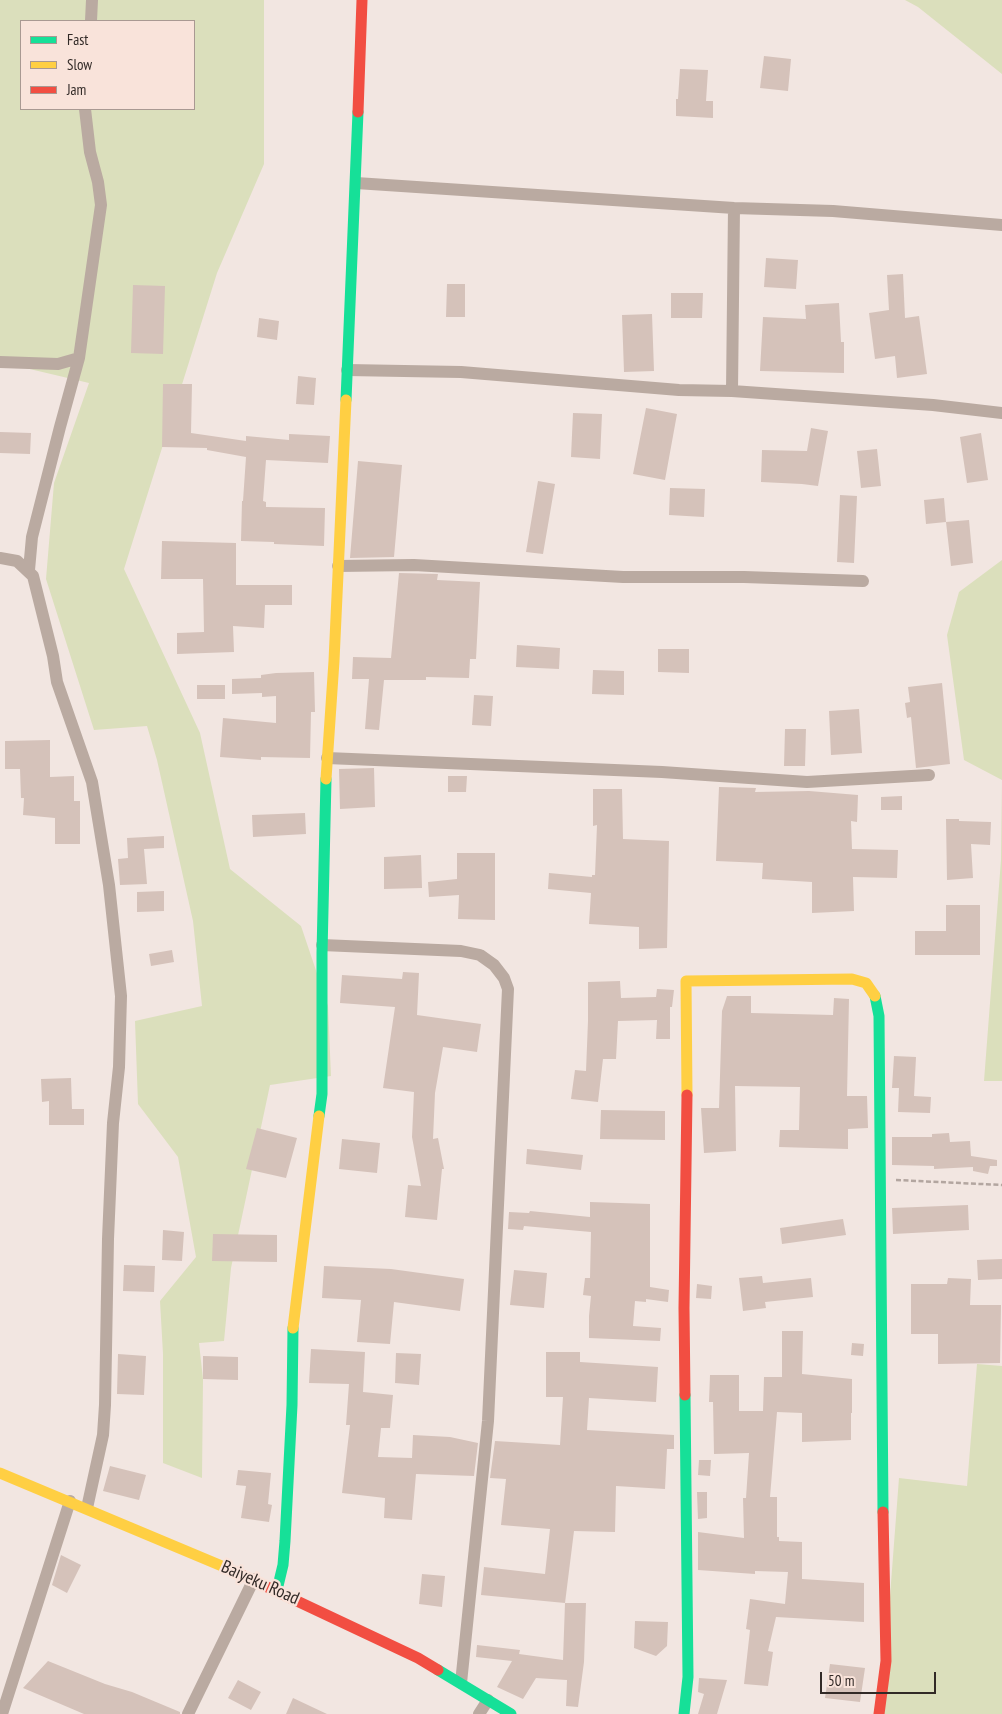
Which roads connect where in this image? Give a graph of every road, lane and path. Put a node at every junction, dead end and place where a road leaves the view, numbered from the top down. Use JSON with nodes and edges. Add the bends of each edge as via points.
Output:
{"nodes":[{"id":1,"x":92,"y":0,"type":"edge"},
{"id":2,"x":362,"y":0,"type":"edge"},
{"id":3,"x":92,"y":20,"type":"edge"},
{"id":4,"x":85,"y":110,"type":"edge"},
{"id":5,"x":356,"y":183,"type":"junction"},
{"id":6,"x":734,"y":208,"type":"junction"},
{"id":7,"x":1002,"y":225,"type":"edge"},
{"id":8,"x":79,"y":358,"type":"junction"},
{"id":9,"x":0,"y":362,"type":"edge"},
{"id":10,"x":58,"y":364,"type":"junction"},
{"id":11,"x":347,"y":370,"type":"junction"},
{"id":12,"x":74,"y":376,"type":"junction"},
{"id":13,"x":732,"y":392,"type":"junction"},
{"id":14,"x":1002,"y":413,"type":"edge"},
{"id":15,"x":0,"y":558,"type":"edge"},
{"id":16,"x":338,"y":566,"type":"junction"},
{"id":17,"x":28,"y":570,"type":"junction"},
{"id":18,"x":863,"y":581,"type":"dead end"},
{"id":19,"x":327,"y":758,"type":"junction"},
{"id":20,"x":929,"y":775,"type":"dead end"},
{"id":21,"x":322,"y":945,"type":"junction"},
{"id":22,"x":880,"y":1180,"type":"junction"},
{"id":23,"x":1002,"y":1185,"type":"edge"},
{"id":24,"x":0,"y":1473,"type":"edge"},
{"id":25,"x":70,"y":1501,"type":"junction"},
{"id":26,"x":87,"y":1508,"type":"junction"},
{"id":27,"x":254,"y":1580,"type":"junction"},
{"id":28,"x":277,"y":1590,"type":"junction"},
{"id":29,"x":461,"y":1684,"type":"junction"},
{"id":30,"x":488,"y":1700,"type":"junction"},
{"id":31,"x":2,"y":1714,"type":"edge"},
{"id":32,"x":188,"y":1714,"type":"edge"},
{"id":33,"x":479,"y":1714,"type":"edge"},
{"id":34,"x":511,"y":1714,"type":"edge"},
{"id":35,"x":684,"y":1714,"type":"edge"},
{"id":36,"x":880,"y":1714,"type":"edge"}],
"edges":[{"from":1,"to":3,"type":"street"},
{"from":2,"to":5,"type":"street"},
{"from":4,"to":8,"type":"street","via":[[101,205]]},
{"from":5,"to":6,"type":"street"},
{"from":5,"to":11,"type":"street"},
{"from":6,"to":7,"type":"street","via":[[834,211]]},
{"from":6,"to":13,"type":"street"},
{"from":8,"to":10,"type":"street"},
{"from":8,"to":12,"type":"street"},
{"from":9,"to":10,"type":"street"},
{"from":10,"to":12,"type":"street"},
{"from":11,"to":13,"type":"street","via":[[461,372]]},
{"from":11,"to":16,"type":"street"},
{"from":12,"to":17,"type":"street","via":[[32,536]]},
{"from":13,"to":14,"type":"street"},
{"from":15,"to":17,"type":"street","via":[[17,561]]},
{"from":16,"to":18,"type":"street","via":[[414,565],[623,577]]},
{"from":16,"to":19,"type":"street"},
{"from":17,"to":26,"type":"street","via":[[33,576],[58,682],[92,782],[109,885],[121,996],[108,1239],[105,1405],[103,1435]]},
{"from":19,"to":20,"type":"street","via":[[662,772],[806,782]]},
{"from":19,"to":21,"type":"street"},
{"from":21,"to":28,"type":"street","via":[[322,1094],[293,1322],[285,1541]]},
{"from":21,"to":29,"type":"street","via":[[461,951],[480,955],[494,965],[508,989],[488,1421]]},
{"from":22,"to":23,"type":"path"},
{"from":22,"to":35,"type":"street","via":[[879,1016],[871,988],[852,979],[686,981],[684,1318],[688,1677]]},
{"from":22,"to":36,"type":"street","via":[[886,1661]]},
{"from":24,"to":25,"type":"street","name":"Baiyeku Road"},
{"from":25,"to":26,"type":"street","name":"Baiyeku Road"},
{"from":25,"to":31,"type":"street"},
{"from":26,"to":27,"type":"street","name":"Baiyeku Road"},
{"from":27,"to":28,"type":"street","name":"Baiyeku Road"},
{"from":27,"to":32,"type":"street"},
{"from":28,"to":29,"type":"street","name":"Baiyeku Road","via":[[418,1658]]},
{"from":29,"to":30,"type":"street","name":"Baiyeku Road"},
{"from":30,"to":33,"type":"street"},
{"from":30,"to":34,"type":"street","name":"Baiyeku Road"}]}
